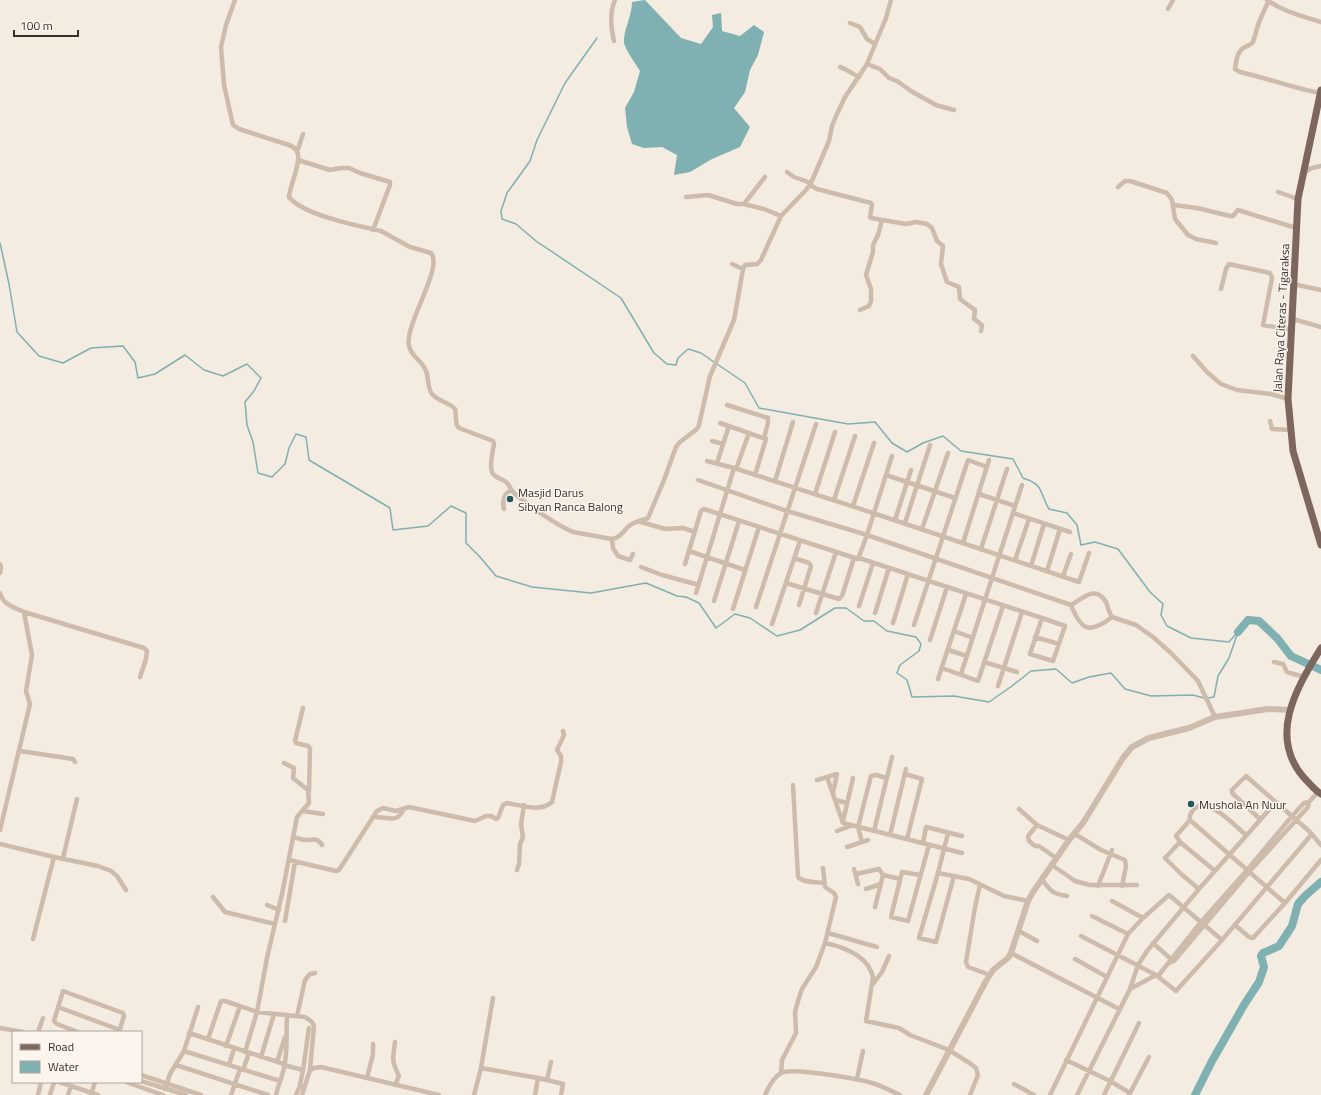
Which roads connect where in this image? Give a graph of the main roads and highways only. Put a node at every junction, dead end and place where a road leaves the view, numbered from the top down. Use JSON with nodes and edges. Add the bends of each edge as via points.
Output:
{"nodes":[{"id":1,"x":1321,"y":91,"type":"edge"},
{"id":2,"x":1321,"y":545,"type":"edge"},
{"id":3,"x":1321,"y":648,"type":"edge"},
{"id":4,"x":1320,"y":793,"type":"edge"}],
"edges":[{"from":1,"to":2,"type":"main road","name":"Jalan Raya Citeras - Tigaraksa","via":[[1298,200],[1288,399],[1293,451]]},
{"from":3,"to":4,"type":"main road","via":[[1290,710],[1286,737],[1289,753],[1297,769]]}]}
